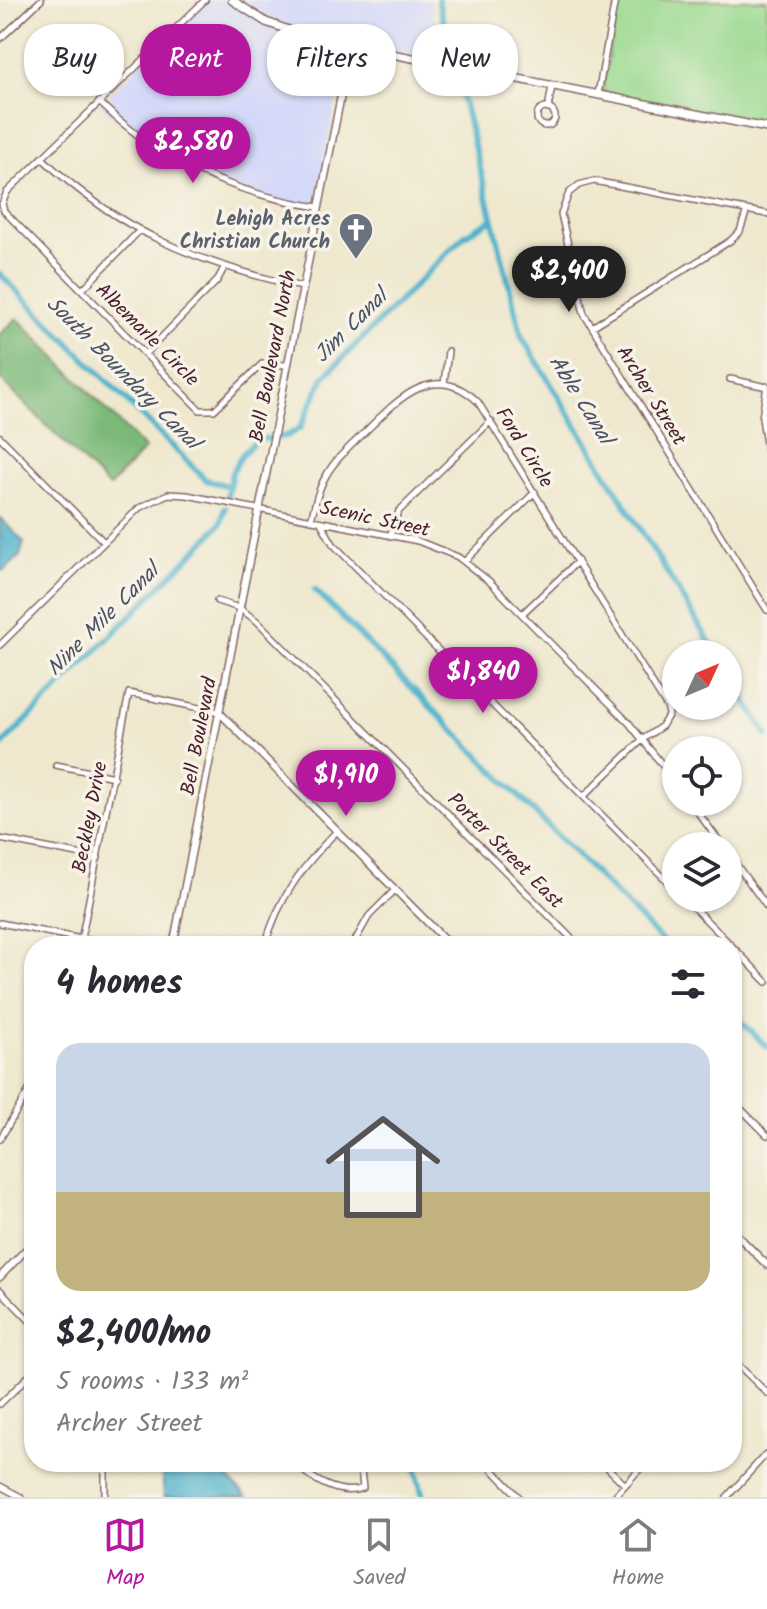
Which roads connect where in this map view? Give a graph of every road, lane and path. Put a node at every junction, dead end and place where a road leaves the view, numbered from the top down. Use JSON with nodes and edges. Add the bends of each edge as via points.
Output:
{"nodes":[{"id":1,"x":41,"y":0,"type":"edge"},
{"id":2,"x":205,"y":0,"type":"edge"},
{"id":3,"x":232,"y":0,"type":"edge"},
{"id":4,"x":615,"y":0,"type":"edge"},
{"id":5,"x":275,"y":24,"type":"edge"},
{"id":6,"x":0,"y":39,"type":"edge"},
{"id":7,"x":396,"y":55,"type":"edge"},
{"id":8,"x":552,"y":86,"type":"junction"},
{"id":9,"x":597,"y":95,"type":"junction"},
{"id":10,"x":341,"y":96,"type":"edge"},
{"id":11,"x":99,"y":102,"type":"junction"},
{"id":12,"x":548,"y":109,"type":"dead end"},
{"id":13,"x":767,"y":128,"type":"edge"},
{"id":14,"x":42,"y":158,"type":"junction"},
{"id":15,"x":2,"y":204,"type":"edge"},
{"id":16,"x":318,"y":207,"type":"junction"},
{"id":17,"x":747,"y":210,"type":"junction"},
{"id":18,"x":767,"y":214,"type":"edge"},
{"id":19,"x":139,"y":231,"type":"junction"},
{"id":20,"x":224,"y":268,"type":"junction"},
{"id":21,"x":302,"y":287,"type":"junction"},
{"id":22,"x":82,"y":290,"type":"junction"},
{"id":23,"x":592,"y":327,"type":"junction"},
{"id":24,"x":448,"y":351,"type":"dead end"},
{"id":25,"x":145,"y":354,"type":"junction"},
{"id":26,"x":287,"y":365,"type":"junction"},
{"id":27,"x":730,"y":379,"type":"dead end"},
{"id":28,"x":444,"y":384,"type":"junction"},
{"id":29,"x":767,"y":386,"type":"edge"},
{"id":30,"x":491,"y":421,"type":"junction"},
{"id":31,"x":0,"y":437,"type":"edge"},
{"id":32,"x":767,"y":451,"type":"edge"},
{"id":33,"x":535,"y":492,"type":"junction"},
{"id":34,"x":259,"y":509,"type":"junction"},
{"id":35,"x":311,"y":520,"type":"junction"},
{"id":36,"x":321,"y":523,"type":"junction"},
{"id":37,"x":254,"y":532,"type":"joint"},
{"id":38,"x":390,"y":536,"type":"junction"},
{"id":39,"x":104,"y":542,"type":"junction"},
{"id":40,"x":465,"y":561,"type":"junction"},
{"id":41,"x":578,"y":561,"type":"junction"},
{"id":42,"x":217,"y":601,"type":"dead end"},
{"id":43,"x":239,"y":608,"type":"junction"},
{"id":44,"x":767,"y":610,"type":"edge"},
{"id":45,"x":522,"y":614,"type":"junction"},
{"id":46,"x":0,"y":645,"type":"edge"},
{"id":47,"x":219,"y":712,"type":"junction"},
{"id":48,"x":643,"y":739,"type":"junction"},
{"id":49,"x":662,"y":764,"type":"edge"},
{"id":50,"x":56,"y":765,"type":"dead end"},
{"id":51,"x":114,"y":777,"type":"junction"},
{"id":52,"x":584,"y":796,"type":"junction"},
{"id":53,"x":337,"y":831,"type":"junction"},
{"id":54,"x":0,"y":839,"type":"edge"},
{"id":55,"x":98,"y":858,"type":"junction"},
{"id":56,"x":742,"y":872,"type":"edge"},
{"id":57,"x":662,"y":876,"type":"edge"},
{"id":58,"x":395,"y":890,"type":"junction"},
{"id":59,"x":767,"y":907,"type":"edge"},
{"id":60,"x":698,"y":912,"type":"edge"},
{"id":61,"x":0,"y":925,"type":"edge"},
{"id":62,"x":52,"y":936,"type":"edge"},
{"id":63,"x":82,"y":936,"type":"edge"},
{"id":64,"x":175,"y":936,"type":"edge"},
{"id":65,"x":268,"y":936,"type":"edge"},
{"id":66,"x":358,"y":936,"type":"edge"},
{"id":67,"x":441,"y":936,"type":"edge"},
{"id":68,"x":569,"y":936,"type":"edge"},
{"id":69,"x":722,"y":936,"type":"edge"},
{"id":70,"x":742,"y":956,"type":"edge"},
{"id":71,"x":767,"y":982,"type":"edge"},
{"id":72,"x":24,"y":1099,"type":"edge"},
{"id":73,"x":742,"y":1110,"type":"edge"},
{"id":74,"x":767,"y":1135,"type":"edge"},
{"id":75,"x":0,"y":1139,"type":"edge"},
{"id":76,"x":742,"y":1240,"type":"edge"},
{"id":77,"x":24,"y":1252,"type":"edge"},
{"id":78,"x":767,"y":1265,"type":"edge"},
{"id":79,"x":0,"y":1277,"type":"edge"},
{"id":80,"x":0,"y":1290,"type":"edge"},
{"id":81,"x":24,"y":1315,"type":"edge"},
{"id":82,"x":742,"y":1371,"type":"edge"},
{"id":83,"x":24,"y":1381,"type":"edge"},
{"id":84,"x":767,"y":1393,"type":"edge"},
{"id":85,"x":0,"y":1404,"type":"edge"},
{"id":86,"x":767,"y":1453,"type":"edge"},
{"id":87,"x":105,"y":1472,"type":"edge"},
{"id":88,"x":304,"y":1472,"type":"edge"},
{"id":89,"x":361,"y":1472,"type":"edge"},
{"id":90,"x":495,"y":1472,"type":"edge"},
{"id":91,"x":612,"y":1472,"type":"edge"},
{"id":92,"x":637,"y":1472,"type":"edge"},
{"id":93,"x":625,"y":1485,"type":"junction"},
{"id":94,"x":0,"y":1486,"type":"edge"},
{"id":95,"x":21,"y":1497,"type":"edge"},
{"id":96,"x":105,"y":1497,"type":"edge"},
{"id":97,"x":519,"y":1497,"type":"edge"},
{"id":98,"x":614,"y":1497,"type":"edge"},
{"id":99,"x":727,"y":1497,"type":"edge"}],
"edges":[{"from":1,"to":6,"type":"street"},
{"from":2,"to":11,"type":"street"},
{"from":3,"to":5,"type":"main road"},
{"from":4,"to":9,"type":"street"},
{"from":7,"to":8,"type":"main road"},
{"from":8,"to":9,"type":"main road"},
{"from":8,"to":12,"type":"street"},
{"from":9,"to":13,"type":"main road"},
{"from":10,"to":16,"type":"street","name":"Bell Boulevard North"},
{"from":11,"to":14,"type":"street"},
{"from":11,"to":16,"type":"street","via":[[149,143],[208,177]]},
{"from":14,"to":15,"type":"street","via":[[7,192]]},
{"from":14,"to":19,"type":"street","via":[[101,208]]},
{"from":15,"to":22,"type":"street","name":"Albemarle Circle"},
{"from":16,"to":21,"type":"street","name":"Bell Boulevard North"},
{"from":17,"to":18,"type":"street","name":"Archer Street"},
{"from":17,"to":23,"type":"street","via":[[730,241]]},
{"from":17,"to":23,"type":"street","name":"Archer Street","via":[[602,182],[573,188],[562,206],[562,222]]},
{"from":19,"to":20,"type":"street"},
{"from":19,"to":22,"type":"street"},
{"from":20,"to":21,"type":"street"},
{"from":20,"to":25,"type":"street"},
{"from":21,"to":26,"type":"street","name":"Bell Boulevard North"},
{"from":22,"to":25,"type":"street","name":"Albemarle Circle"},
{"from":23,"to":44,"type":"street","name":"Archer Street"},
{"from":24,"to":28,"type":"street"},
{"from":25,"to":26,"type":"street","name":"Albemarle Circle","via":[[208,412],[262,364]]},
{"from":26,"to":34,"type":"street","name":"Bell Boulevard North"},
{"from":27,"to":29,"type":"street"},
{"from":28,"to":30,"type":"street","name":"Ford Circle","via":[[467,392]]},
{"from":28,"to":35,"type":"street","via":[[419,387],[403,396],[339,458],[324,478]]},
{"from":29,"to":32,"type":"street","via":[[762,418]]},
{"from":30,"to":33,"type":"street","name":"Ford Circle"},
{"from":30,"to":38,"type":"street","via":[[399,511]]},
{"from":31,"to":39,"type":"street"},
{"from":33,"to":40,"type":"street"},
{"from":33,"to":41,"type":"street","name":"Ford Circle"},
{"from":34,"to":35,"type":"street","name":"Scenic Street"},
{"from":34,"to":37,"type":"street","name":"Bell Boulevard North"},
{"from":34,"to":39,"type":"street","name":"Scenic Street","via":[[168,494],[139,508]]},
{"from":35,"to":36,"type":"street","name":"Scenic Street"},
{"from":36,"to":38,"type":"street","name":"Scenic Street"},
{"from":36,"to":52,"type":"street","via":[[333,544]]},
{"from":37,"to":43,"type":"street","name":"Bell Boulevard"},
{"from":38,"to":40,"type":"street","name":"Scenic Street","via":[[432,545]]},
{"from":39,"to":46,"type":"street","name":"Scenic Street"},
{"from":40,"to":45,"type":"street","name":"Scenic Street"},
{"from":41,"to":45,"type":"street"},
{"from":41,"to":48,"type":"street","name":"Ford Circle","via":[[667,707],[662,726]]},
{"from":42,"to":43,"type":"street"},
{"from":43,"to":47,"type":"street","name":"Bell Boulevard"},
{"from":43,"to":68,"type":"street","name":"Porter Street East"},
{"from":45,"to":48,"type":"street","name":"Scenic Street"},
{"from":47,"to":51,"type":"street","name":"Beckley Drive","via":[[129,693]]},
{"from":47,"to":53,"type":"street"},
{"from":47,"to":64,"type":"street","name":"Bell Boulevard"},
{"from":48,"to":49,"type":"street","name":"Scenic Street"},
{"from":48,"to":52,"type":"street"},
{"from":50,"to":51,"type":"street"},
{"from":51,"to":55,"type":"street","name":"Beckley Drive"},
{"from":52,"to":57,"type":"street"},
{"from":53,"to":58,"type":"street"},
{"from":53,"to":65,"type":"street","via":[[292,881]]},
{"from":54,"to":55,"type":"street"},
{"from":55,"to":63,"type":"street","name":"Beckley Drive"},
{"from":56,"to":59,"type":"street"},
{"from":58,"to":66,"type":"street"},
{"from":58,"to":67,"type":"street"},
{"from":60,"to":69,"type":"street"},
{"from":61,"to":62,"type":"street"},
{"from":70,"to":71,"type":"street"},
{"from":72,"to":75,"type":"street"},
{"from":73,"to":74,"type":"street"},
{"from":76,"to":78,"type":"street"},
{"from":77,"to":79,"type":"street"},
{"from":80,"to":81,"type":"street"},
{"from":82,"to":84,"type":"street"},
{"from":83,"to":85,"type":"street"},
{"from":86,"to":99,"type":"street"},
{"from":87,"to":96,"type":"street"},
{"from":88,"to":89,"type":"street","via":[[324,1491],[345,1496],[363,1488]]},
{"from":90,"to":97,"type":"street"},
{"from":91,"to":93,"type":"street"},
{"from":92,"to":93,"type":"street"},
{"from":93,"to":98,"type":"street"},
{"from":94,"to":95,"type":"street"}]}
